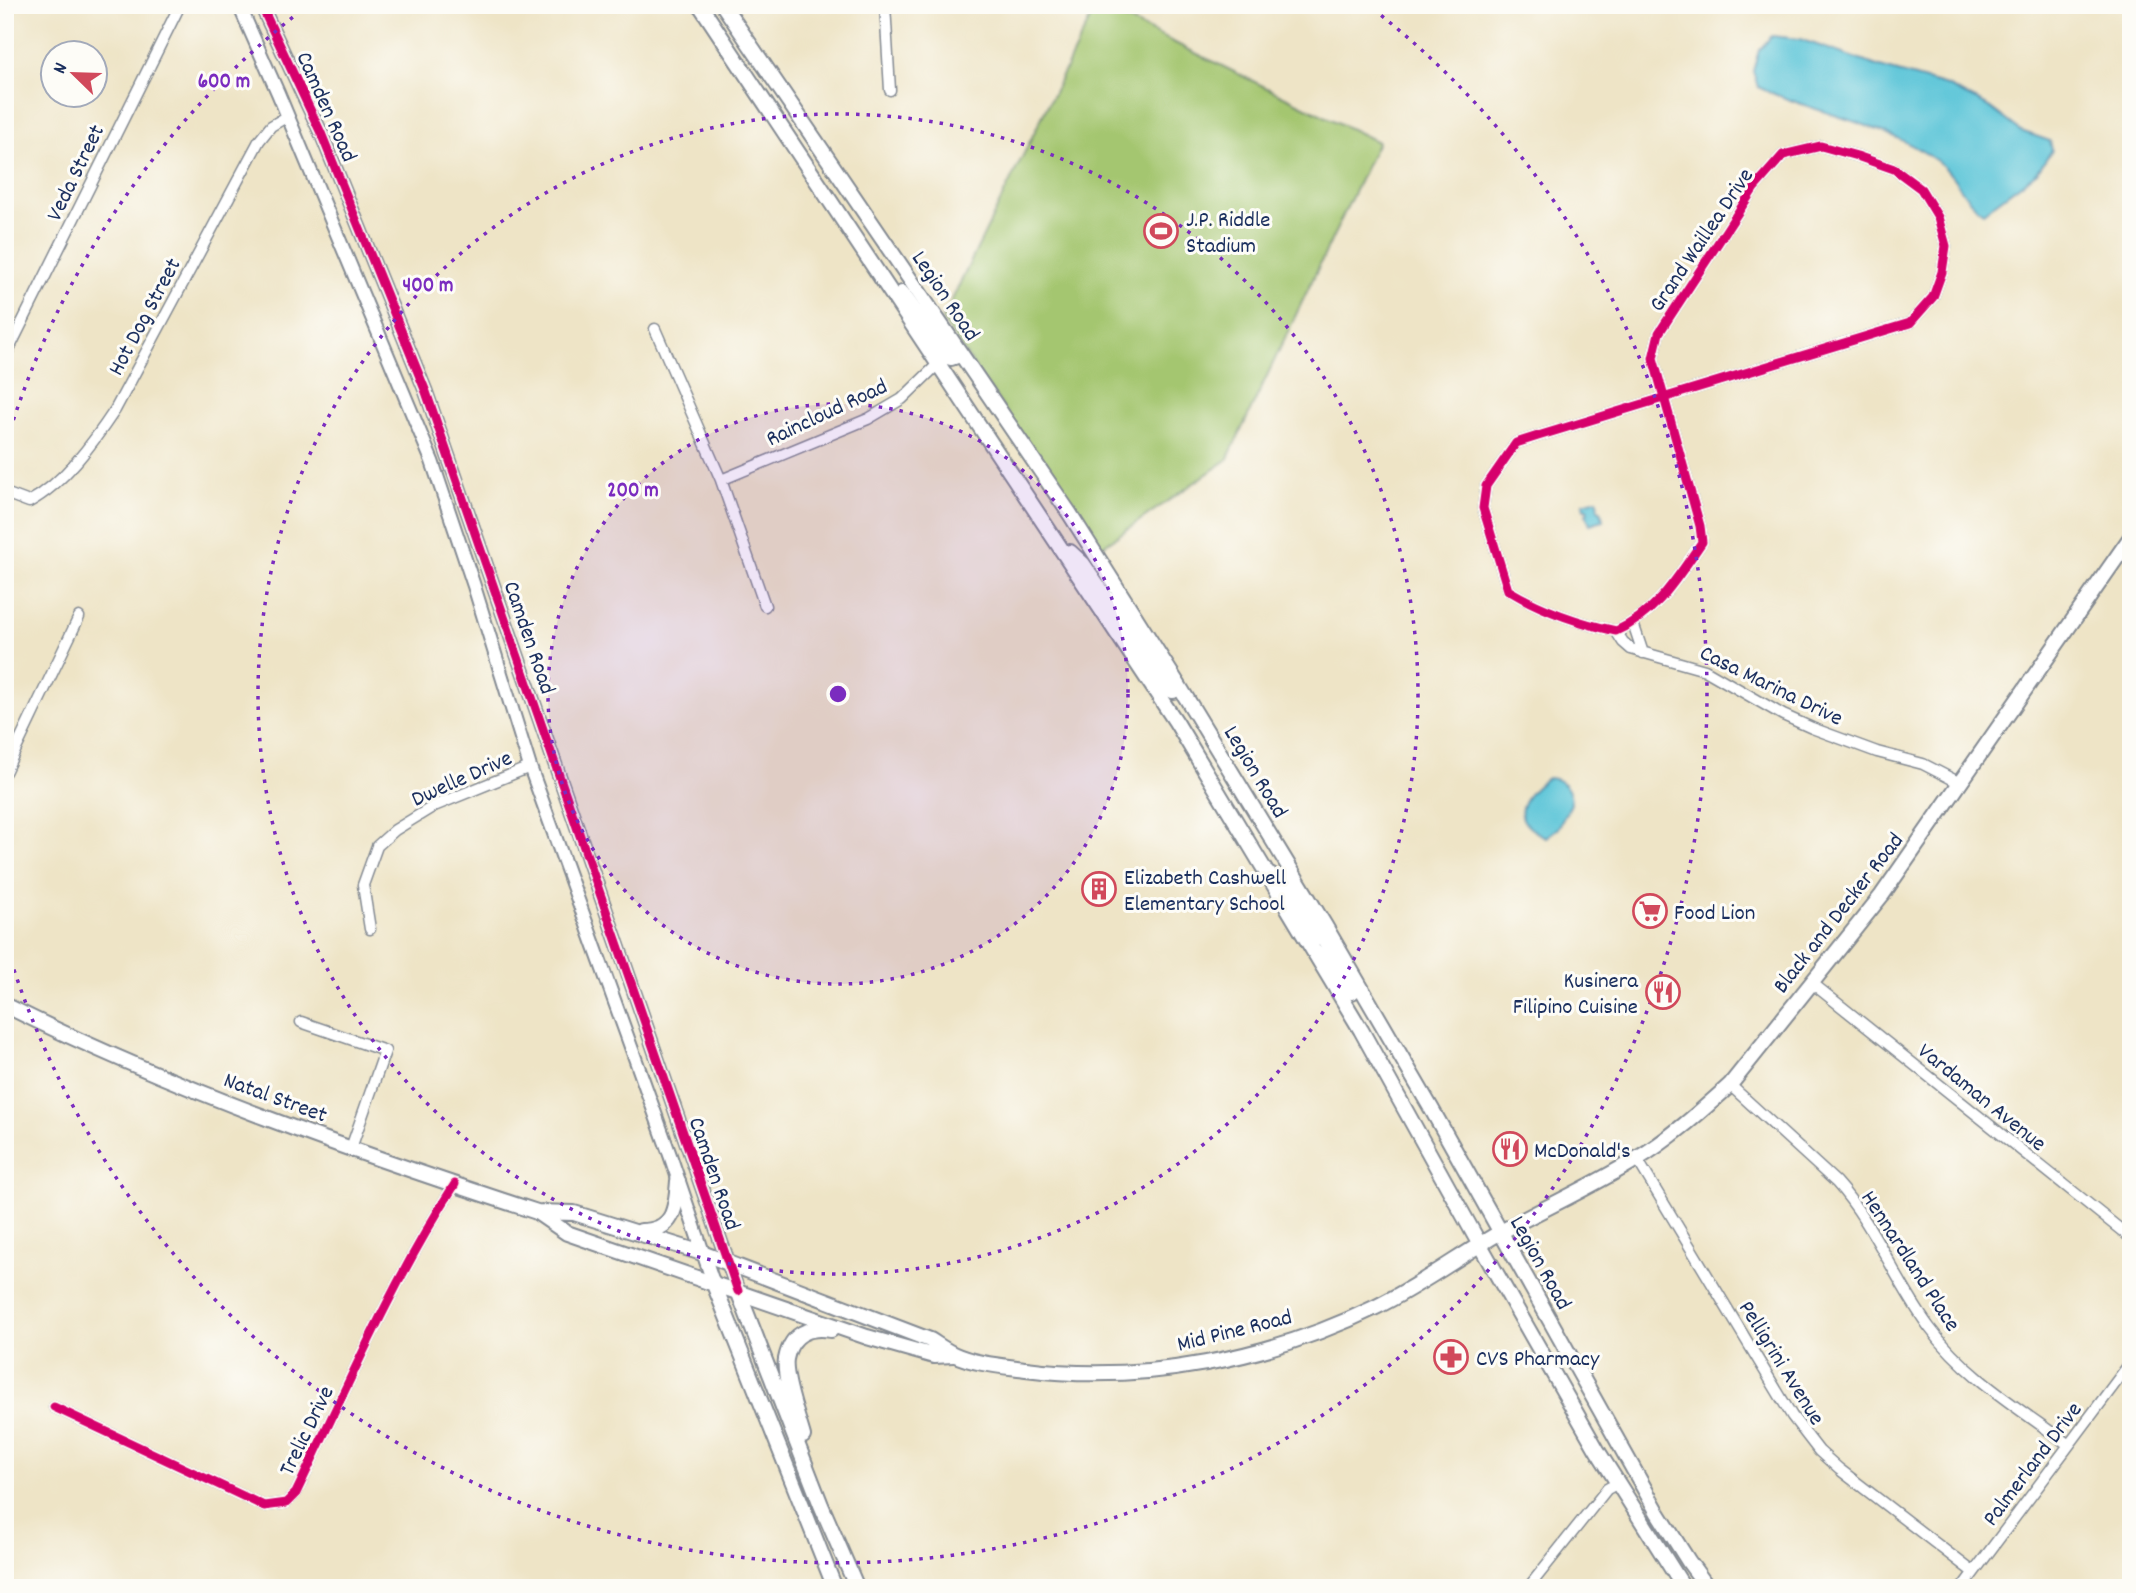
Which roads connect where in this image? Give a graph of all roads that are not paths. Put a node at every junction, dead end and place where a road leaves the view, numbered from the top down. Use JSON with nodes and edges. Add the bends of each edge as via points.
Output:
{"nodes":[{"id":1,"x":180,"y":5,"type":"edge"},
{"id":2,"x":239,"y":5,"type":"edge"},
{"id":3,"x":261,"y":5,"type":"edge"},
{"id":4,"x":700,"y":5,"type":"edge"},
{"id":5,"x":710,"y":5,"type":"edge"},
{"id":6,"x":723,"y":5,"type":"edge"},
{"id":7,"x":885,"y":5,"type":"edge"},
{"id":8,"x":890,"y":90,"type":"dead end"},
{"id":9,"x":288,"y":116,"type":"junction"},
{"id":10,"x":814,"y":139,"type":"junction"},
{"id":11,"x":848,"y":229,"type":"junction"},
{"id":12,"x":655,"y":329,"type":"dead end"},
{"id":13,"x":960,"y":355,"type":"junction"},
{"id":14,"x":5,"y":357,"type":"edge"},
{"id":15,"x":938,"y":364,"type":"junction"},
{"id":16,"x":1664,"y":398,"type":"junction"},
{"id":17,"x":721,"y":480,"type":"junction"},
{"id":18,"x":5,"y":493,"type":"edge"},
{"id":19,"x":1053,"y":537,"type":"junction"},
{"id":20,"x":2131,"y":537,"type":"edge"},
{"id":21,"x":765,"y":606,"type":"dead end"},
{"id":22,"x":79,"y":617,"type":"dead end"},
{"id":23,"x":1633,"y":623,"type":"junction"},
{"id":24,"x":1616,"y":631,"type":"junction"},
{"id":25,"x":1639,"y":638,"type":"junction"},
{"id":26,"x":1623,"y":642,"type":"junction"},
{"id":27,"x":1643,"y":653,"type":"junction"},
{"id":28,"x":1179,"y":686,"type":"junction"},
{"id":29,"x":1167,"y":709,"type":"junction"},
{"id":30,"x":530,"y":767,"type":"junction"},
{"id":31,"x":5,"y":772,"type":"edge"},
{"id":32,"x":1960,"y":783,"type":"junction"},
{"id":33,"x":1270,"y":837,"type":"junction"},
{"id":34,"x":1266,"y":872,"type":"junction"},
{"id":35,"x":370,"y":929,"type":"dead end"},
{"id":36,"x":1333,"y":941,"type":"junction"},
{"id":37,"x":1316,"y":955,"type":"junction"},
{"id":38,"x":1812,"y":983,"type":"junction"},
{"id":39,"x":5,"y":1004,"type":"edge"},
{"id":40,"x":301,"y":1022,"type":"dead end"},
{"id":41,"x":1406,"y":1066,"type":"junction"},
{"id":42,"x":1730,"y":1084,"type":"junction"},
{"id":43,"x":351,"y":1147,"type":"junction"},
{"id":44,"x":1637,"y":1159,"type":"junction"},
{"id":45,"x":678,"y":1181,"type":"junction"},
{"id":46,"x":455,"y":1184,"type":"junction"},
{"id":47,"x":537,"y":1212,"type":"junction"},
{"id":48,"x":632,"y":1231,"type":"junction"},
{"id":49,"x":1500,"y":1233,"type":"junction"},
{"id":50,"x":2131,"y":1238,"type":"edge"},
{"id":51,"x":1480,"y":1245,"type":"junction"},
{"id":52,"x":702,"y":1254,"type":"junction"},
{"id":53,"x":727,"y":1262,"type":"junction"},
{"id":54,"x":713,"y":1282,"type":"junction"},
{"id":55,"x":738,"y":1291,"type":"junction"},
{"id":56,"x":867,"y":1337,"type":"junction"},
{"id":57,"x":954,"y":1355,"type":"junction"},
{"id":58,"x":2131,"y":1362,"type":"edge"},
{"id":59,"x":54,"y":1406,"type":"dead end"},
{"id":60,"x":2069,"y":1446,"type":"junction"},
{"id":61,"x":1618,"y":1483,"type":"junction"},
{"id":62,"x":821,"y":1505,"type":"junction"},
{"id":63,"x":1973,"y":1572,"type":"junction"},
{"id":64,"x":835,"y":1588,"type":"edge"},
{"id":65,"x":858,"y":1588,"type":"edge"},
{"id":66,"x":1528,"y":1588,"type":"edge"},
{"id":67,"x":1684,"y":1588,"type":"edge"},
{"id":68,"x":1708,"y":1588,"type":"edge"},
{"id":69,"x":1962,"y":1588,"type":"edge"}],
"edges":[{"from":1,"to":14,"type":"street","name":"Veda Street"},
{"from":2,"to":9,"type":"street","name":"Camden Road"},
{"from":3,"to":53,"type":"street","name":"Camden Road","via":[[321,133],[426,392]]},
{"from":4,"to":11,"type":"main road","name":"Legion Road"},
{"from":5,"to":10,"type":"main road","via":[[800,131]]},
{"from":6,"to":10,"type":"main road","name":"Legion Road"},
{"from":7,"to":8,"type":"street"},
{"from":9,"to":18,"type":"street","name":"Hot Dog Street","via":[[271,126],[259,141],[115,410],[89,448],[47,492],[29,502]]},
{"from":9,"to":30,"type":"street","name":"Camden Road","via":[[432,461]]},
{"from":10,"to":13,"type":"main road","name":"Legion Road"},
{"from":11,"to":13,"type":"main road","via":[[865,240],[947,357]]},
{"from":11,"to":15,"type":"main road","name":"Legion Road"},
{"from":12,"to":17,"type":"street"},
{"from":13,"to":28,"type":"main road","name":"Legion Road","via":[[1070,514]]},
{"from":15,"to":17,"type":"street","name":"Raincloud Road","via":[[902,399],[868,419]]},
{"from":15,"to":19,"type":"main road","name":"Legion Road"},
{"from":16,"to":16,"type":"street","name":"Grand Waillea Drive","via":[[1910,323],[1933,297],[1946,246],[1938,217],[1921,189],[1892,169],[1821,146],[1783,155],[1755,188],[1659,333],[1653,358]]},
{"from":16,"to":23,"type":"street","name":"Grand Waillea Drive","via":[[1702,542],[1664,596]]},
{"from":16,"to":24,"type":"street","name":"Grand Waillea Drive","via":[[1516,443],[1486,486],[1483,508],[1508,590],[1530,603]]},
{"from":17,"to":21,"type":"street"},
{"from":19,"to":28,"type":"main road","via":[[1083,564],[1170,690]]},
{"from":19,"to":29,"type":"main road","name":"Legion Road"},
{"from":20,"to":32,"type":"main road","name":"Black and Decker Road"},
{"from":22,"to":31,"type":"street"},
{"from":23,"to":24,"type":"street"},
{"from":23,"to":25,"type":"street"},
{"from":24,"to":26,"type":"street","name":"Casa Marina Drive"},
{"from":25,"to":26,"type":"street"},
{"from":25,"to":27,"type":"street"},
{"from":26,"to":27,"type":"street","name":"Casa Marina Drive"},
{"from":27,"to":32,"type":"street","name":"Casa Marina Drive","via":[[1705,670],[1812,728],[1923,764]]},
{"from":28,"to":33,"type":"main road","name":"Legion Road"},
{"from":29,"to":33,"type":"main road","via":[[1181,708],[1251,819]]},
{"from":29,"to":34,"type":"main road","name":"Legion Road"},
{"from":30,"to":35,"type":"street","name":"Dwelle Drive","via":[[434,806],[377,846],[363,886]]},
{"from":30,"to":45,"type":"street","name":"Camden Road"},
{"from":32,"to":38,"type":"main road","name":"Black and Decker Road","via":[[1882,895]]},
{"from":33,"to":36,"type":"main road","name":"Legion Road"},
{"from":34,"to":36,"type":"main road","via":[[1285,885],[1321,940]]},
{"from":34,"to":37,"type":"main road","name":"Legion Road"},
{"from":36,"to":41,"type":"main road","name":"Legion Road"},
{"from":37,"to":41,"type":"main road","via":[[1327,953],[1378,1035]]},
{"from":37,"to":51,"type":"main road","name":"Legion Road"},
{"from":38,"to":42,"type":"main road","name":"Black and Decker Road"},
{"from":38,"to":50,"type":"street","name":"Vardaman Avenue"},
{"from":39,"to":43,"type":"main road","name":"Natal Street","via":[[145,1069]]},
{"from":40,"to":43,"type":"street","via":[[385,1051]]},
{"from":41,"to":49,"type":"main road","name":"Legion Road"},
{"from":42,"to":44,"type":"main road","name":"Black and Decker Road"},
{"from":42,"to":60,"type":"street","name":"Hennardland Place","via":[[1851,1198],[1906,1294],[1945,1348],[1982,1382]]},
{"from":43,"to":46,"type":"main road","name":"Natal Street"},
{"from":44,"to":49,"type":"main road","name":"Black and Decker Road"},
{"from":44,"to":63,"type":"street","name":"Pelligrini Avenue","via":[[1806,1436],[1839,1469]]},
{"from":45,"to":48,"type":"main road","via":[[674,1213],[664,1226]]},
{"from":45,"to":52,"type":"street","name":"Camden Road"},
{"from":46,"to":47,"type":"main road","name":"Natal Street"},
{"from":46,"to":59,"type":"street","name":"Trelic Drive","via":[[398,1281],[296,1493],[286,1503],[264,1506]]},
{"from":47,"to":48,"type":"main road","name":"Natal Street","via":[[574,1213]]},
{"from":47,"to":54,"type":"main road","name":"Natal Street","via":[[567,1233]]},
{"from":48,"to":52,"type":"main road","name":"Natal Street"},
{"from":49,"to":51,"type":"main road","name":"Mid Pine Road"},
{"from":49,"to":68,"type":"main road","name":"Legion Road","via":[[1658,1513]]},
{"from":51,"to":57,"type":"main road","name":"Mid Pine Road","via":[[1405,1292],[1351,1318],[1218,1360],[1144,1371],[1071,1373],[1002,1366]]},
{"from":51,"to":61,"type":"main road","name":"Legion Road"},
{"from":52,"to":53,"type":"main road","name":"Natal Street"},
{"from":52,"to":54,"type":"street","name":"Camden Road"},
{"from":53,"to":55,"type":"street","name":"Camden Road"},
{"from":53,"to":57,"type":"main road","name":"Mid Pine Road","via":[[930,1340]]},
{"from":54,"to":55,"type":"main road","name":"Natal Street"},
{"from":54,"to":64,"type":"main road","name":"Camden Road"},
{"from":55,"to":56,"type":"main road","name":"Mid Pine Road"},
{"from":55,"to":62,"type":"main road","name":"Camden Road"},
{"from":56,"to":57,"type":"main road","name":"Mid Pine Road","via":[[934,1356]]},
{"from":56,"to":62,"type":"main road","via":[[808,1329],[797,1337],[786,1361]]},
{"from":58,"to":60,"type":"street","name":"Palmerland Drive"},
{"from":60,"to":63,"type":"street","name":"Palmerland Drive"},
{"from":61,"to":66,"type":"street","via":[[1607,1489]]},
{"from":61,"to":67,"type":"main road","name":"Legion Road"},
{"from":62,"to":65,"type":"main road","name":"Camden Road"},
{"from":63,"to":69,"type":"street","name":"Palmerland Drive"}]}
